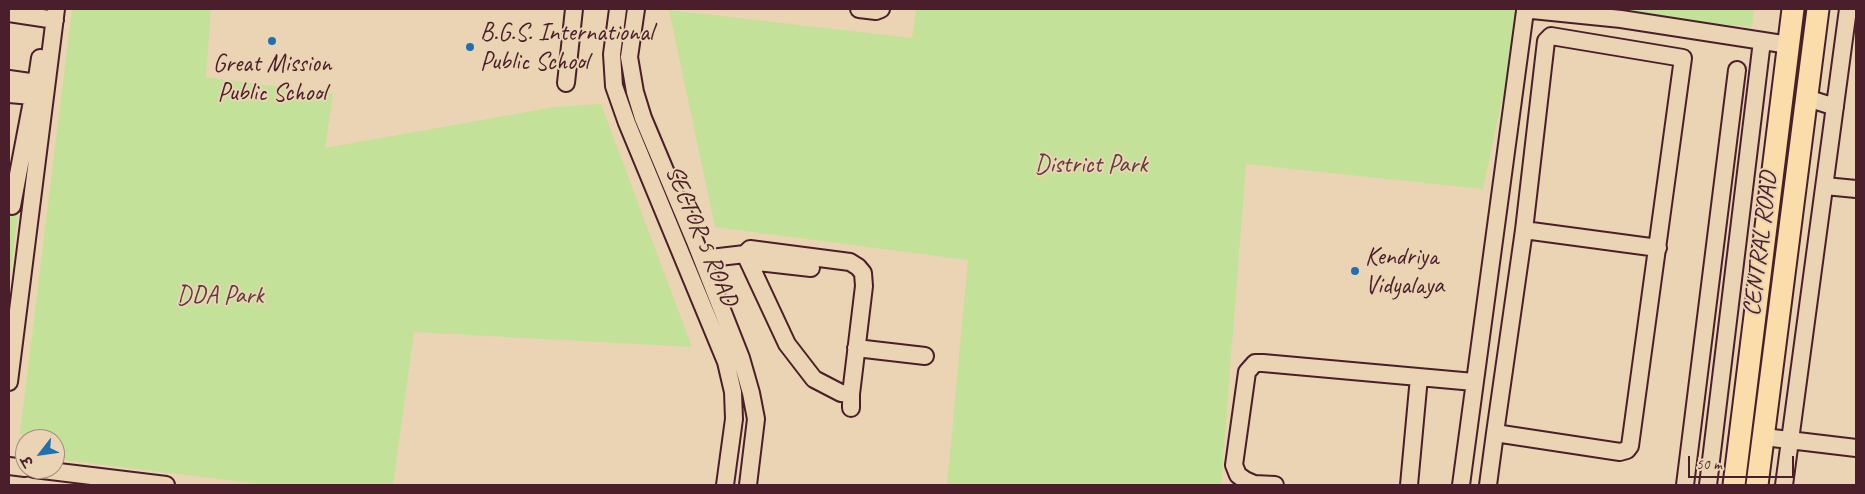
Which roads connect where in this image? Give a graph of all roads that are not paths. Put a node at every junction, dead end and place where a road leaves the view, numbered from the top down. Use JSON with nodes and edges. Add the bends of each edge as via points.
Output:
{"nodes":[{"id":1,"x":574,"y":9,"type":"edge"},
{"id":2,"x":618,"y":9,"type":"edge"},
{"id":3,"x":636,"y":9,"type":"edge"},
{"id":4,"x":859,"y":9,"type":"edge"},
{"id":5,"x":881,"y":9,"type":"edge"},
{"id":6,"x":1793,"y":9,"type":"edge"},
{"id":7,"x":1818,"y":9,"type":"edge"},
{"id":8,"x":1848,"y":9,"type":"edge"},
{"id":9,"x":9,"y":13,"type":"edge"},
{"id":10,"x":50,"y":14,"type":"edge"},
{"id":11,"x":1762,"y":41,"type":"junction"},
{"id":12,"x":1789,"y":45,"type":"junction"},
{"id":13,"x":1736,"y":70,"type":"dead end"},
{"id":14,"x":9,"y":79,"type":"edge"},
{"id":15,"x":566,"y":83,"type":"dead end"},
{"id":16,"x":9,"y":94,"type":"edge"},
{"id":17,"x":39,"y":97,"type":"junction"},
{"id":18,"x":1807,"y":98,"type":"junction"},
{"id":19,"x":1835,"y":107,"type":"junction"},
{"id":20,"x":16,"y":150,"type":"edge"},
{"id":21,"x":1825,"y":186,"type":"junction"},
{"id":22,"x":1856,"y":190,"type":"edge"},
{"id":23,"x":12,"y":206,"type":"dead end"},
{"id":24,"x":1720,"y":209,"type":"junction"},
{"id":25,"x":1741,"y":212,"type":"junction"},
{"id":26,"x":1524,"y":230,"type":"junction"},
{"id":27,"x":1658,"y":248,"type":"junction"},
{"id":28,"x":747,"y":257,"type":"junction"},
{"id":29,"x":702,"y":259,"type":"junction"},
{"id":30,"x":815,"y":268,"type":"dead end"},
{"id":31,"x":856,"y":348,"type":"junction"},
{"id":32,"x":925,"y":356,"type":"dead end"},
{"id":33,"x":1419,"y":377,"type":"junction"},
{"id":34,"x":9,"y":382,"type":"edge"},
{"id":35,"x":1474,"y":382,"type":"junction"},
{"id":36,"x":1494,"y":433,"type":"junction"},
{"id":37,"x":1764,"y":437,"type":"junction"},
{"id":38,"x":1790,"y":440,"type":"junction"},
{"id":39,"x":1856,"y":448,"type":"edge"},
{"id":40,"x":65,"y":473,"type":"edge"},
{"id":41,"x":166,"y":485,"type":"edge"},
{"id":42,"x":725,"y":485,"type":"edge"},
{"id":43,"x":748,"y":485,"type":"edge"},
{"id":44,"x":1275,"y":485,"type":"edge"},
{"id":45,"x":1409,"y":485,"type":"edge"},
{"id":46,"x":1461,"y":485,"type":"edge"},
{"id":47,"x":1488,"y":485,"type":"edge"},
{"id":48,"x":1685,"y":485,"type":"edge"},
{"id":49,"x":1708,"y":485,"type":"edge"},
{"id":50,"x":1734,"y":485,"type":"edge"},
{"id":51,"x":1757,"y":485,"type":"edge"},
{"id":52,"x":1784,"y":485,"type":"edge"}],
"edges":[{"from":1,"to":15,"type":"street"},
{"from":2,"to":42,"type":"street","name":"SECTOR 5 ROAD","via":[[612,54],[614,86],[726,362],[733,392],[734,419]]},
{"from":3,"to":29,"type":"street","name":"SECTOR 5 ROAD","via":[[629,57],[635,92]]},
{"from":4,"to":5,"type":"street"},
{"from":6,"to":12,"type":"main road","name":"CENTRAL ROAD"},
{"from":7,"to":18,"type":"main road","name":"CENTRAL ROAD"},
{"from":8,"to":19,"type":"street"},
{"from":9,"to":10,"type":"street"},
{"from":10,"to":14,"type":"street","via":[[37,78],[30,82]]},
{"from":10,"to":17,"type":"street"},
{"from":11,"to":12,"type":"street"},
{"from":11,"to":25,"type":"street"},
{"from":11,"to":35,"type":"street","via":[[1621,19],[1525,11]]},
{"from":12,"to":50,"type":"main road","name":"CENTRAL ROAD"},
{"from":13,"to":24,"type":"street"},
{"from":16,"to":17,"type":"street"},
{"from":17,"to":20,"type":"street"},
{"from":17,"to":34,"type":"street"},
{"from":18,"to":19,"type":"street"},
{"from":18,"to":37,"type":"main road","name":"CENTRAL ROAD"},
{"from":19,"to":21,"type":"street"},
{"from":20,"to":23,"type":"street"},
{"from":21,"to":22,"type":"street"},
{"from":21,"to":38,"type":"street"},
{"from":24,"to":25,"type":"street"},
{"from":24,"to":48,"type":"street"},
{"from":25,"to":49,"type":"street"},
{"from":26,"to":27,"type":"street"},
{"from":26,"to":27,"type":"street","via":[[1546,41],[1551,36],[1683,58]]},
{"from":26,"to":36,"type":"street"},
{"from":27,"to":36,"type":"street","via":[[1627,450],[1620,452]]},
{"from":28,"to":29,"type":"street"},
{"from":28,"to":30,"type":"street"},
{"from":28,"to":31,"type":"street","via":[[750,249],[850,262],[858,267],[863,274],[864,286]]},
{"from":28,"to":31,"type":"street","via":[[787,344],[814,379],[851,401]]},
{"from":29,"to":43,"type":"street","name":"SECTOR 5 ROAD","via":[[741,358],[751,393],[756,419]]},
{"from":31,"to":32,"type":"street"},
{"from":33,"to":35,"type":"street"},
{"from":33,"to":44,"type":"street","via":[[1263,363],[1250,366],[1234,465],[1238,475],[1245,480]]},
{"from":33,"to":45,"type":"street"},
{"from":35,"to":46,"type":"street"},
{"from":36,"to":47,"type":"street"},
{"from":37,"to":38,"type":"street"},
{"from":37,"to":51,"type":"main road","name":"CENTRAL ROAD"},
{"from":38,"to":39,"type":"street"},
{"from":38,"to":52,"type":"street"},
{"from":40,"to":41,"type":"street"}]}
